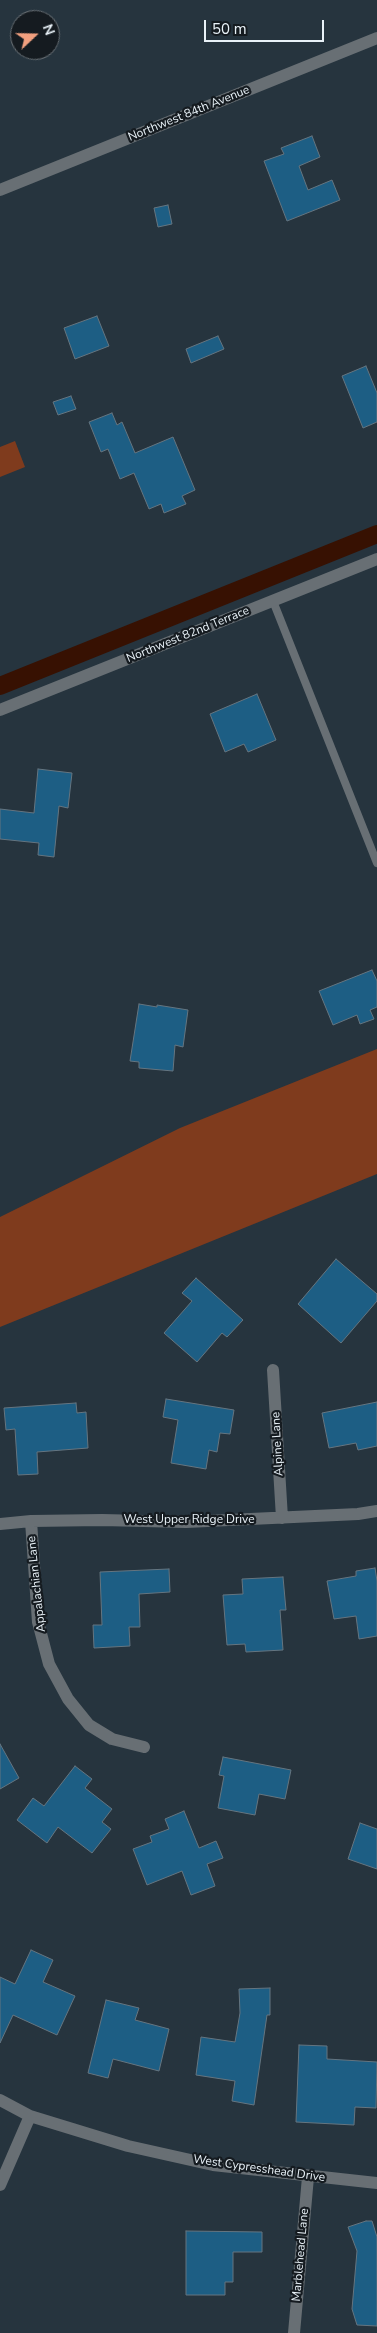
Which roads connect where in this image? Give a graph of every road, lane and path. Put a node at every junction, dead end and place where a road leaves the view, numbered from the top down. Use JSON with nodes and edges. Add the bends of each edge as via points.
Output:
{"nodes":[{"id":1,"x":377,"y":38,"type":"edge"},
{"id":2,"x":0,"y":190,"type":"edge"},
{"id":3,"x":377,"y":559,"type":"edge"},
{"id":4,"x":273,"y":600,"type":"junction"},
{"id":5,"x":0,"y":710,"type":"edge"},
{"id":6,"x":377,"y":863,"type":"edge"},
{"id":7,"x":273,"y":1370,"type":"dead end"},
{"id":8,"x":377,"y":1511,"type":"edge"},
{"id":9,"x":282,"y":1518,"type":"junction"},
{"id":10,"x":31,"y":1521,"type":"junction"},
{"id":11,"x":0,"y":1524,"type":"edge"},
{"id":12,"x":144,"y":1747,"type":"dead end"},
{"id":13,"x":0,"y":2100,"type":"edge"},
{"id":14,"x":30,"y":2116,"type":"junction"},
{"id":15,"x":308,"y":2177,"type":"junction"},
{"id":16,"x":377,"y":2183,"type":"edge"},
{"id":17,"x":0,"y":2185,"type":"edge"},
{"id":18,"x":294,"y":2333,"type":"edge"}],
"edges":[{"from":1,"to":2,"type":"street","name":"Northwest 84th Avenue"},
{"from":3,"to":4,"type":"street","name":"Northwest 82nd Terrace"},
{"from":4,"to":5,"type":"street","name":"Northwest 82nd Terrace"},
{"from":4,"to":6,"type":"lane"},
{"from":7,"to":9,"type":"street","name":"Alpine Lane"},
{"from":8,"to":9,"type":"street","name":"West Upper Ridge Drive"},
{"from":9,"to":10,"type":"street","name":"West Upper Ridge Drive","via":[[186,1522]]},
{"from":10,"to":11,"type":"street","name":"West Upper Ridge Drive"},
{"from":10,"to":12,"type":"street","name":"Appalachian Lane","via":[[38,1622],[49,1664],[68,1699],[89,1725],[112,1738]]},
{"from":13,"to":14,"type":"street","name":"West Cypresshead Drive"},
{"from":14,"to":15,"type":"street","name":"West Cypresshead Drive","via":[[128,2146],[213,2165]]},
{"from":14,"to":17,"type":"street"},
{"from":15,"to":16,"type":"street","name":"West Cypresshead Drive"},
{"from":15,"to":18,"type":"street","name":"Marblehead Lane"}]}
